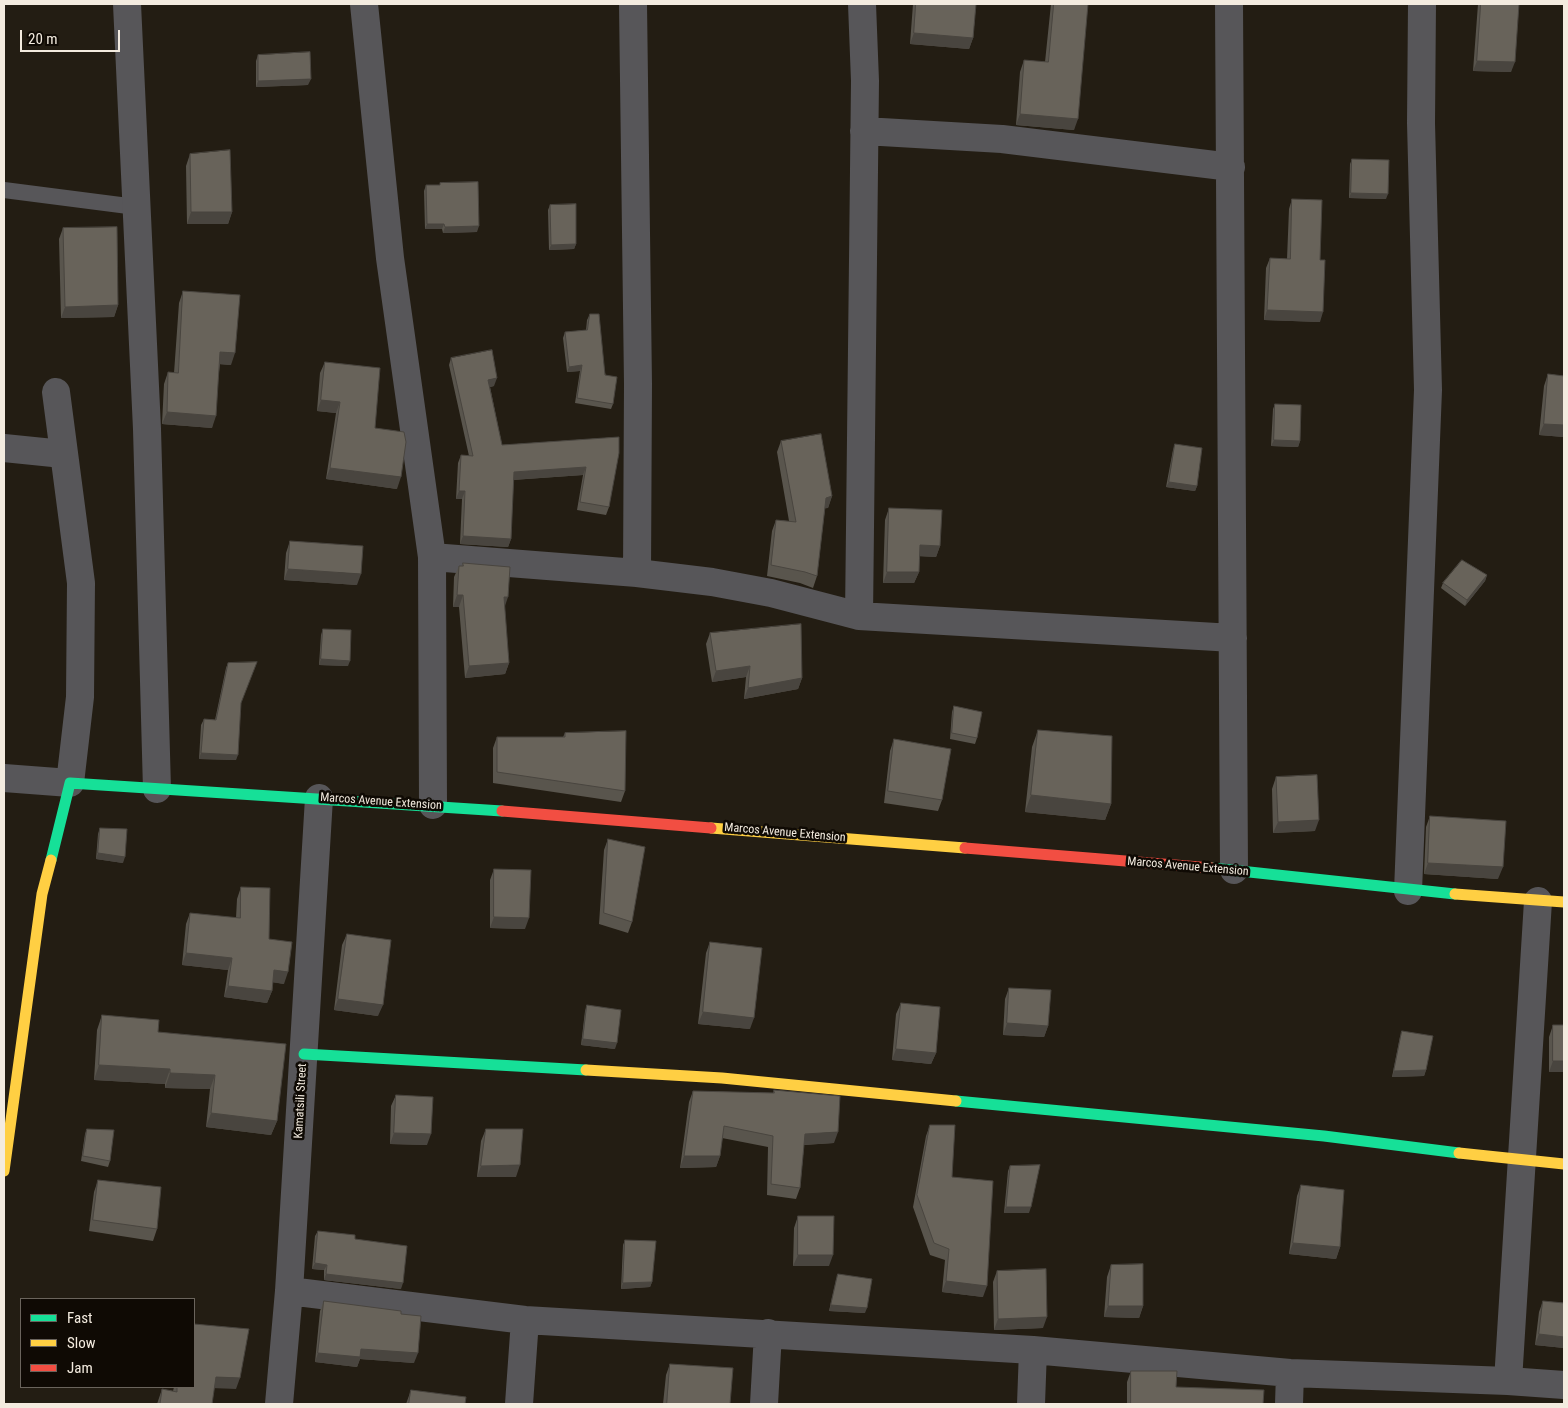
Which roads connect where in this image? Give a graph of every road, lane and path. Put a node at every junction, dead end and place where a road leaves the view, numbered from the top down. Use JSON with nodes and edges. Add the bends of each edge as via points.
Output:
{"nodes":[{"id":1,"x":126,"y":4,"type":"edge"},
{"id":2,"x":364,"y":4,"type":"edge"},
{"id":3,"x":633,"y":4,"type":"edge"},
{"id":4,"x":862,"y":4,"type":"edge"},
{"id":5,"x":1229,"y":4,"type":"edge"},
{"id":6,"x":1422,"y":4,"type":"edge"},
{"id":7,"x":864,"y":131,"type":"junction"},
{"id":8,"x":1230,"y":167,"type":"junction"},
{"id":9,"x":4,"y":190,"type":"edge"},
{"id":10,"x":136,"y":207,"type":"junction"},
{"id":11,"x":56,"y":392,"type":"dead end"},
{"id":12,"x":4,"y":448,"type":"edge"},
{"id":13,"x":63,"y":454,"type":"junction"},
{"id":14,"x":432,"y":557,"type":"junction"},
{"id":15,"x":637,"y":573,"type":"junction"},
{"id":16,"x":859,"y":616,"type":"junction"},
{"id":17,"x":1233,"y":638,"type":"junction"},
{"id":18,"x":4,"y":778,"type":"edge"},
{"id":19,"x":70,"y":783,"type":"junction"},
{"id":20,"x":157,"y":789,"type":"junction"},
{"id":21,"x":319,"y":798,"type":"junction"},
{"id":22,"x":433,"y":805,"type":"junction"},
{"id":23,"x":1234,"y":870,"type":"junction"},
{"id":24,"x":1408,"y":891,"type":"junction"},
{"id":25,"x":1538,"y":901,"type":"junction"},
{"id":26,"x":1564,"y":902,"type":"edge"},
{"id":27,"x":304,"y":1054,"type":"junction"},
{"id":28,"x":1522,"y":1161,"type":"junction"},
{"id":29,"x":1564,"y":1164,"type":"edge"},
{"id":30,"x":4,"y":1171,"type":"edge"},
{"id":31,"x":289,"y":1291,"type":"junction"},
{"id":32,"x":525,"y":1320,"type":"junction"},
{"id":33,"x":768,"y":1333,"type":"junction"},
{"id":34,"x":1032,"y":1350,"type":"junction"},
{"id":35,"x":1290,"y":1373,"type":"junction"},
{"id":36,"x":1508,"y":1381,"type":"junction"},
{"id":37,"x":1551,"y":1391,"type":"edge"},
{"id":38,"x":279,"y":1404,"type":"edge"},
{"id":39,"x":519,"y":1404,"type":"edge"},
{"id":40,"x":764,"y":1404,"type":"edge"},
{"id":41,"x":1031,"y":1404,"type":"edge"},
{"id":42,"x":1289,"y":1404,"type":"edge"}],
"edges":[{"from":1,"to":10,"type":"street"},
{"from":2,"to":14,"type":"street","via":[[390,258]]},
{"from":3,"to":15,"type":"street"},
{"from":4,"to":7,"type":"street"},
{"from":5,"to":8,"type":"street"},
{"from":6,"to":24,"type":"street","via":[[1421,123],[1428,390]]},
{"from":7,"to":8,"type":"street","via":[[1002,139]]},
{"from":7,"to":16,"type":"street"},
{"from":8,"to":17,"type":"street"},
{"from":9,"to":10,"type":"lane"},
{"from":10,"to":20,"type":"street","via":[[147,429]]},
{"from":11,"to":13,"type":"street"},
{"from":12,"to":13,"type":"street"},
{"from":13,"to":19,"type":"street","via":[[82,600],[80,697]]},
{"from":14,"to":15,"type":"street"},
{"from":14,"to":22,"type":"street"},
{"from":15,"to":16,"type":"street","via":[[771,593]]},
{"from":16,"to":17,"type":"street"},
{"from":17,"to":23,"type":"street"},
{"from":18,"to":19,"type":"street","name":"Marcos Avenue Extension"},
{"from":19,"to":20,"type":"street","name":"Marcos Avenue Extension"},
{"from":19,"to":30,"type":"street","via":[[42,894]]},
{"from":20,"to":21,"type":"street","name":"Marcos Avenue Extension"},
{"from":21,"to":22,"type":"street","name":"Marcos Avenue Extension"},
{"from":21,"to":27,"type":"street","name":"Kamatsili Street"},
{"from":22,"to":23,"type":"street","name":"Marcos Avenue Extension"},
{"from":23,"to":24,"type":"street","name":"Marcos Avenue Extension"},
{"from":24,"to":25,"type":"street","name":"Marcos Avenue Extension"},
{"from":25,"to":26,"type":"street","name":"Marcos Avenue Extension"},
{"from":25,"to":28,"type":"street"},
{"from":27,"to":28,"type":"street","via":[[722,1078],[1324,1136]]},
{"from":27,"to":31,"type":"street","name":"Kamatsili Street"},
{"from":28,"to":29,"type":"street"},
{"from":28,"to":36,"type":"street"},
{"from":31,"to":32,"type":"street"},
{"from":31,"to":38,"type":"street","name":"Kamatsili Street"},
{"from":32,"to":33,"type":"street"},
{"from":32,"to":39,"type":"street"},
{"from":33,"to":34,"type":"street"},
{"from":33,"to":40,"type":"street"},
{"from":34,"to":35,"type":"street"},
{"from":34,"to":41,"type":"street"},
{"from":35,"to":36,"type":"street"},
{"from":35,"to":42,"type":"street"},
{"from":36,"to":37,"type":"street"}]}
